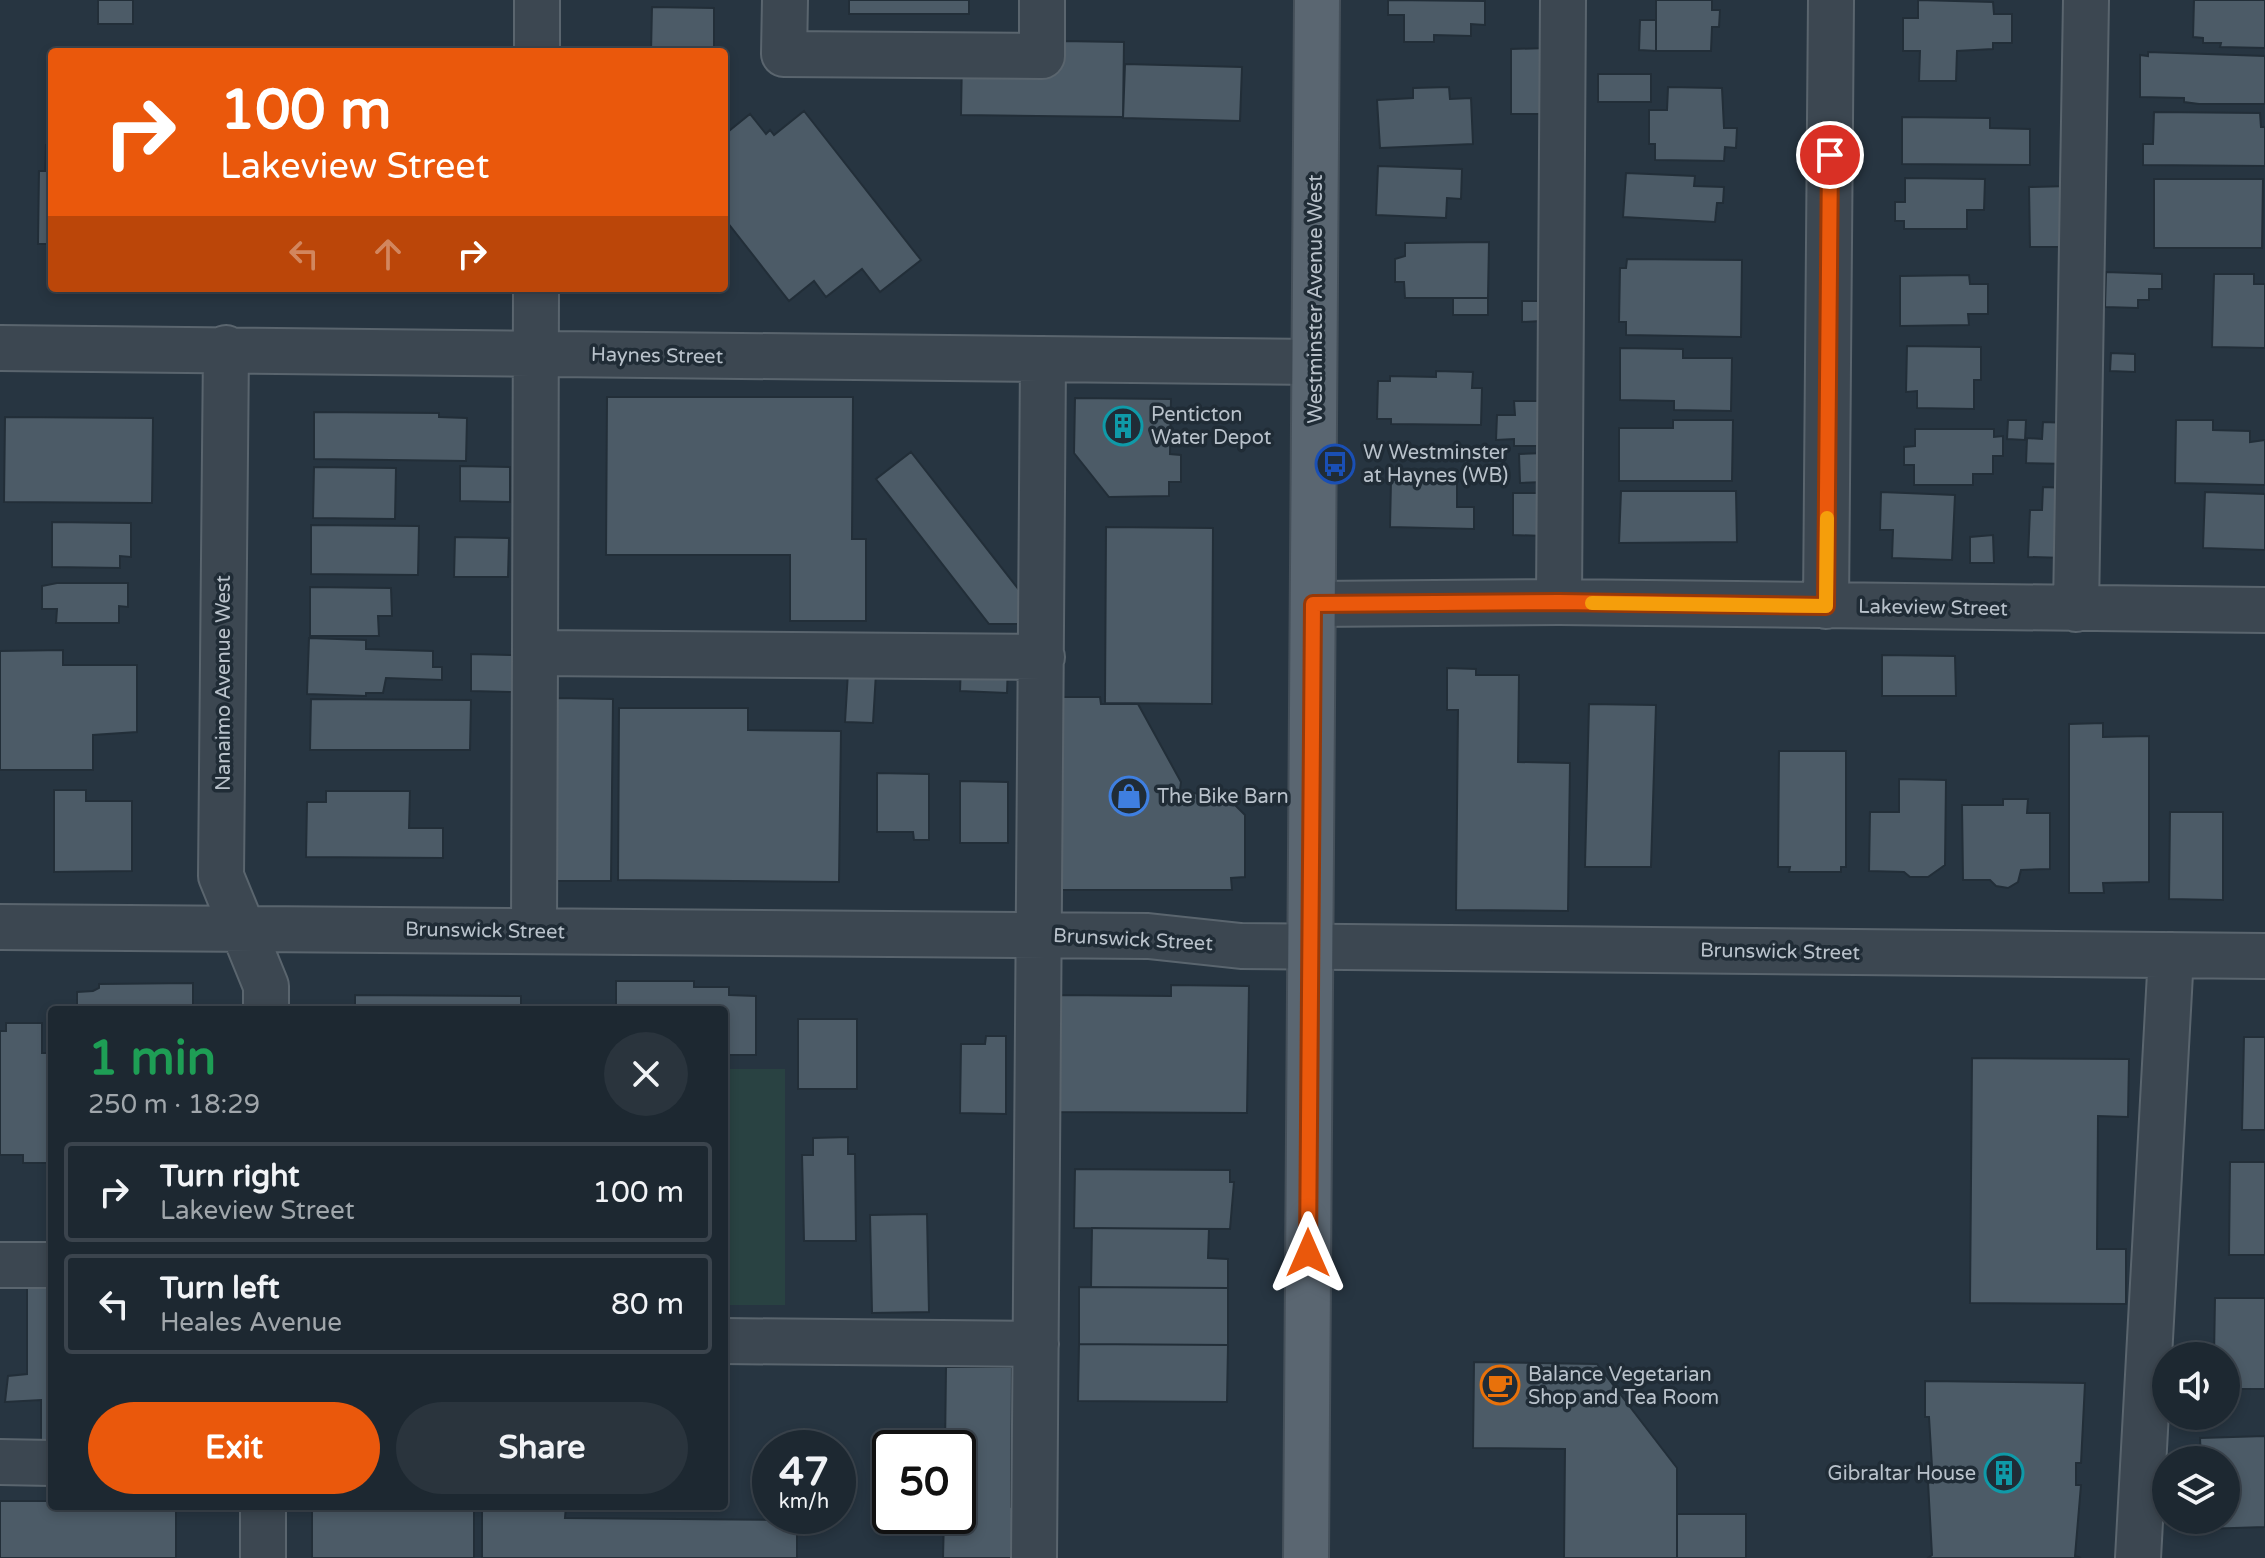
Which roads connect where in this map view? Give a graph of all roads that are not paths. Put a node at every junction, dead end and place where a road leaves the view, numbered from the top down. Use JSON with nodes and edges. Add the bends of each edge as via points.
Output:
{"nodes":[{"id":1,"x":537,"y":0,"type":"edge"},
{"id":2,"x":785,"y":0,"type":"edge"},
{"id":3,"x":1042,"y":0,"type":"edge"},
{"id":4,"x":1317,"y":0,"type":"edge"},
{"id":5,"x":1563,"y":0,"type":"edge"},
{"id":6,"x":1831,"y":0,"type":"edge"},
{"id":7,"x":2086,"y":0,"type":"edge"},
{"id":8,"x":537,"y":48,"type":"edge"},
{"id":9,"x":536,"y":292,"type":"edge"},
{"id":10,"x":0,"y":348,"type":"edge"},
{"id":11,"x":226,"y":348,"type":"junction"},
{"id":12,"x":536,"y":353,"type":"junction"},
{"id":13,"x":1043,"y":359,"type":"junction"},
{"id":14,"x":1314,"y":362,"type":"junction"},
{"id":15,"x":1559,"y":602,"type":"junction"},
{"id":16,"x":1313,"y":604,"type":"junction"},
{"id":17,"x":1826,"y":606,"type":"junction"},
{"id":18,"x":2076,"y":609,"type":"junction"},
{"id":19,"x":2265,"y":610,"type":"edge"},
{"id":20,"x":535,"y":653,"type":"junction"},
{"id":21,"x":1042,"y":657,"type":"junction"},
{"id":22,"x":0,"y":927,"type":"edge"},
{"id":23,"x":241,"y":928,"type":"junction"},
{"id":24,"x":534,"y":930,"type":"junction"},
{"id":25,"x":1041,"y":935,"type":"junction"},
{"id":26,"x":1310,"y":946,"type":"junction"},
{"id":27,"x":2171,"y":955,"type":"junction"},
{"id":28,"x":2265,"y":956,"type":"edge"},
{"id":29,"x":266,"y":1006,"type":"edge"},
{"id":30,"x":0,"y":1265,"type":"edge"},
{"id":31,"x":48,"y":1265,"type":"edge"},
{"id":32,"x":728,"y":1341,"type":"edge"},
{"id":33,"x":1036,"y":1344,"type":"junction"},
{"id":34,"x":0,"y":1462,"type":"edge"},
{"id":35,"x":48,"y":1463,"type":"edge"},
{"id":36,"x":263,"y":1510,"type":"edge"},
{"id":37,"x":263,"y":1558,"type":"edge"},
{"id":38,"x":1034,"y":1558,"type":"edge"},
{"id":39,"x":1306,"y":1558,"type":"edge"},
{"id":40,"x":2138,"y":1558,"type":"edge"}],
"edges":[{"from":1,"to":8,"type":"street"},
{"from":2,"to":3,"type":"street","via":[[784,54],[1042,56]]},
{"from":4,"to":14,"type":"main road","name":"Westminster Avenue West"},
{"from":5,"to":15,"type":"street"},
{"from":6,"to":17,"type":"street"},
{"from":7,"to":18,"type":"street"},
{"from":9,"to":12,"type":"street"},
{"from":10,"to":11,"type":"street","name":"Haynes Street"},
{"from":11,"to":12,"type":"street","name":"Haynes Street"},
{"from":11,"to":23,"type":"street","name":"Nanaimo Avenue West","via":[[221,876]]},
{"from":12,"to":13,"type":"street","name":"Haynes Street"},
{"from":12,"to":20,"type":"street"},
{"from":13,"to":14,"type":"street","name":"Haynes Street"},
{"from":13,"to":21,"type":"street"},
{"from":14,"to":16,"type":"main road","name":"Westminster Avenue West"},
{"from":15,"to":16,"type":"street","name":"Lakeview Street"},
{"from":15,"to":17,"type":"street","name":"Lakeview Street"},
{"from":16,"to":26,"type":"main road","name":"Westminster Avenue West"},
{"from":17,"to":18,"type":"street","name":"Lakeview Street"},
{"from":18,"to":19,"type":"street","name":"Lakeview Street"},
{"from":20,"to":21,"type":"street"},
{"from":20,"to":24,"type":"street"},
{"from":21,"to":25,"type":"street"},
{"from":22,"to":23,"type":"street","name":"Brunswick Street"},
{"from":23,"to":24,"type":"street","name":"Brunswick Street"},
{"from":23,"to":29,"type":"street","name":"Nanaimo Avenue West","via":[[266,986]]},
{"from":24,"to":25,"type":"street","name":"Brunswick Street"},
{"from":25,"to":26,"type":"street","name":"Brunswick Street"},
{"from":25,"to":33,"type":"street"},
{"from":26,"to":27,"type":"street","name":"Brunswick Street"},
{"from":26,"to":39,"type":"main road","name":"Westminster Avenue West"},
{"from":27,"to":28,"type":"street","name":"Brunswick Street"},
{"from":27,"to":40,"type":"street"},
{"from":30,"to":31,"type":"street"},
{"from":32,"to":33,"type":"street"},
{"from":33,"to":38,"type":"street"},
{"from":34,"to":35,"type":"street"},
{"from":36,"to":37,"type":"street"}]}
